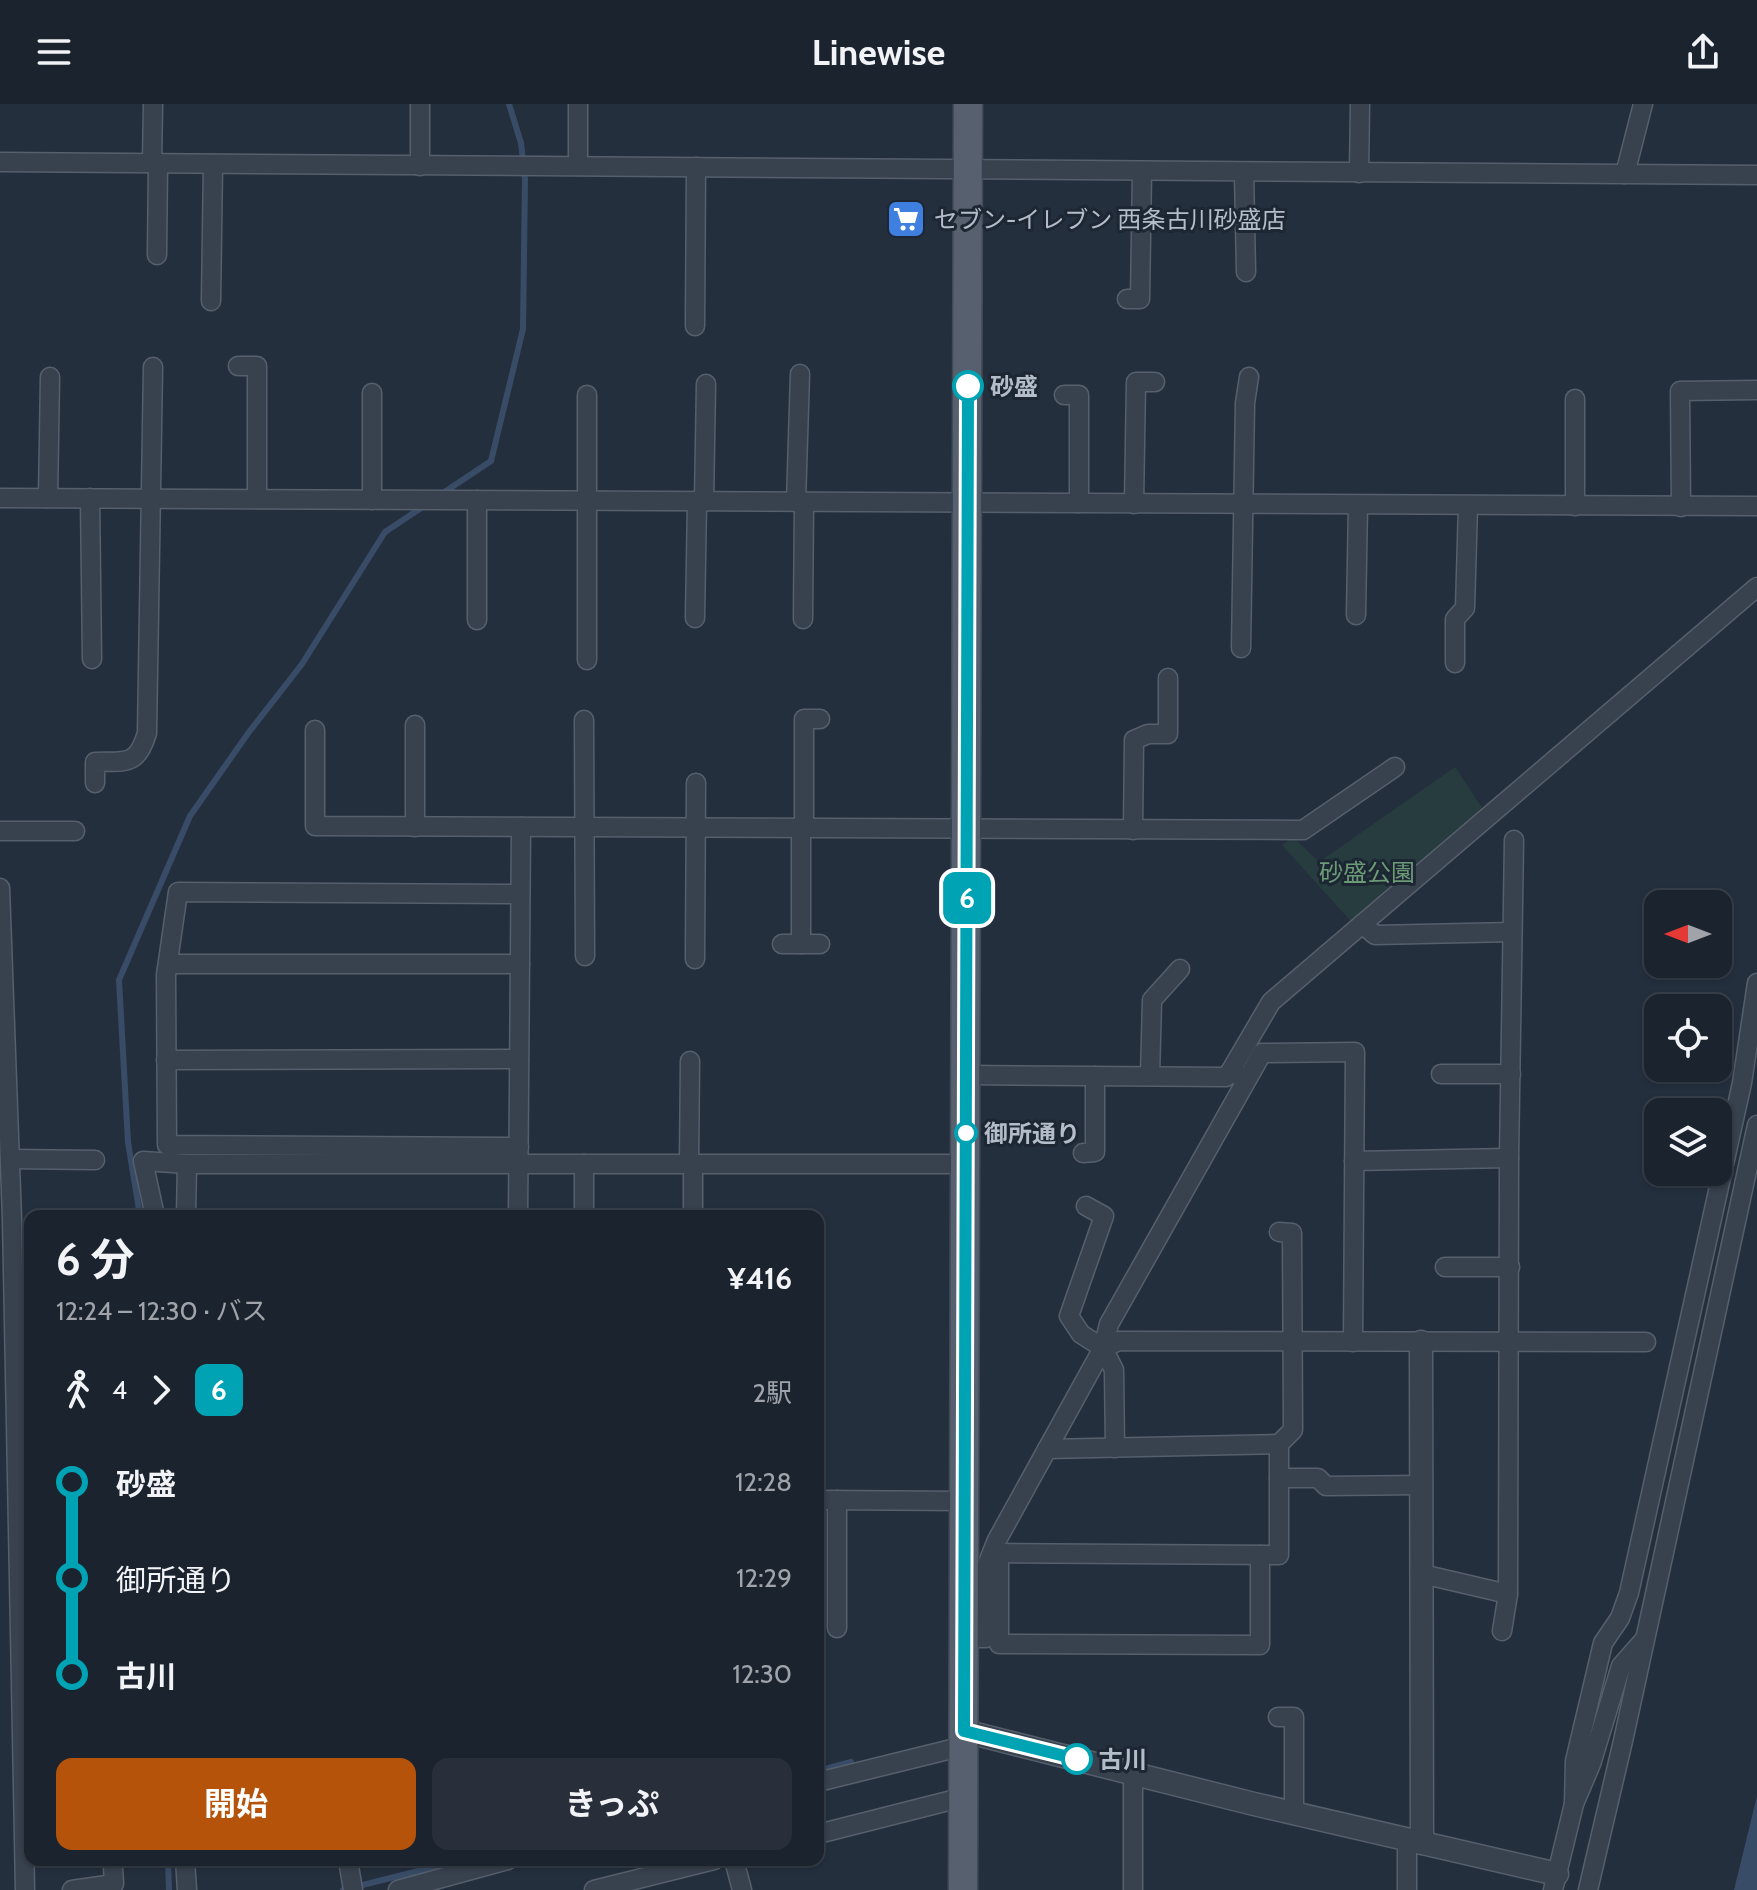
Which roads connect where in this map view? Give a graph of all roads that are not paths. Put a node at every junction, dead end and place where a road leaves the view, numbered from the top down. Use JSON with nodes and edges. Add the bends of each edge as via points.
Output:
{"nodes":[{"id":1,"x":153,"y":104,"type":"edge"},
{"id":2,"x":420,"y":104,"type":"edge"},
{"id":3,"x":578,"y":104,"type":"edge"},
{"id":4,"x":968,"y":104,"type":"edge"},
{"id":5,"x":1360,"y":104,"type":"edge"},
{"id":6,"x":1643,"y":104,"type":"edge"},
{"id":7,"x":0,"y":162,"type":"edge"},
{"id":8,"x":155,"y":163,"type":"junction"},
{"id":9,"x":213,"y":164,"type":"junction"},
{"id":10,"x":420,"y":166,"type":"junction"},
{"id":11,"x":578,"y":166,"type":"junction"},
{"id":12,"x":696,"y":167,"type":"junction"},
{"id":13,"x":968,"y":169,"type":"junction"},
{"id":14,"x":1142,"y":171,"type":"junction"},
{"id":15,"x":1244,"y":172,"type":"junction"},
{"id":16,"x":1359,"y":173,"type":"junction"},
{"id":17,"x":1625,"y":174,"type":"junction"},
{"id":18,"x":1757,"y":175,"type":"edge"},
{"id":19,"x":157,"y":255,"type":"dead end"},
{"id":20,"x":1246,"y":272,"type":"dead end"},
{"id":21,"x":1127,"y":299,"type":"dead end"},
{"id":22,"x":211,"y":301,"type":"dead end"},
{"id":23,"x":695,"y":326,"type":"dead end"},
{"id":24,"x":238,"y":366,"type":"dead end"},
{"id":25,"x":153,"y":367,"type":"dead end"},
{"id":26,"x":800,"y":374,"type":"dead end"},
{"id":27,"x":50,"y":377,"type":"dead end"},
{"id":28,"x":1249,"y":377,"type":"dead end"},
{"id":29,"x":1155,"y":382,"type":"dead end"},
{"id":30,"x":706,"y":384,"type":"dead end"},
{"id":31,"x":1757,"y":390,"type":"edge"},
{"id":32,"x":372,"y":393,"type":"dead end"},
{"id":33,"x":587,"y":395,"type":"dead end"},
{"id":34,"x":1064,"y":395,"type":"dead end"},
{"id":35,"x":1575,"y":399,"type":"dead end"},
{"id":36,"x":0,"y":498,"type":"edge"},
{"id":37,"x":48,"y":498,"type":"junction"},
{"id":38,"x":90,"y":498,"type":"junction"},
{"id":39,"x":151,"y":499,"type":"junction"},
{"id":40,"x":257,"y":499,"type":"junction"},
{"id":41,"x":372,"y":500,"type":"junction"},
{"id":42,"x":477,"y":500,"type":"junction"},
{"id":43,"x":587,"y":501,"type":"junction"},
{"id":44,"x":700,"y":502,"type":"junction"},
{"id":45,"x":800,"y":502,"type":"junction"},
{"id":46,"x":968,"y":503,"type":"junction"},
{"id":47,"x":1079,"y":503,"type":"junction"},
{"id":48,"x":1134,"y":504,"type":"junction"},
{"id":49,"x":1243,"y":504,"type":"junction"},
{"id":50,"x":1358,"y":505,"type":"junction"},
{"id":51,"x":1468,"y":506,"type":"junction"},
{"id":52,"x":1575,"y":506,"type":"junction"},
{"id":53,"x":1757,"y":506,"type":"edge"},
{"id":54,"x":1681,"y":507,"type":"junction"},
{"id":55,"x":1757,"y":587,"type":"edge"},
{"id":56,"x":1356,"y":615,"type":"dead end"},
{"id":57,"x":695,"y":618,"type":"dead end"},
{"id":58,"x":803,"y":619,"type":"dead end"},
{"id":59,"x":477,"y":620,"type":"dead end"},
{"id":60,"x":1241,"y":648,"type":"dead end"},
{"id":61,"x":92,"y":659,"type":"dead end"},
{"id":62,"x":587,"y":660,"type":"dead end"},
{"id":63,"x":1455,"y":663,"type":"dead end"},
{"id":64,"x":1168,"y":678,"type":"dead end"},
{"id":65,"x":820,"y":719,"type":"dead end"},
{"id":66,"x":584,"y":720,"type":"dead end"},
{"id":67,"x":415,"y":725,"type":"dead end"},
{"id":68,"x":315,"y":730,"type":"dead end"},
{"id":69,"x":1395,"y":767,"type":"dead end"},
{"id":70,"x":95,"y":783,"type":"dead end"},
{"id":71,"x":696,"y":783,"type":"dead end"},
{"id":72,"x":415,"y":827,"type":"junction"},
{"id":73,"x":521,"y":827,"type":"junction"},
{"id":74,"x":585,"y":828,"type":"junction"},
{"id":75,"x":696,"y":829,"type":"junction"},
{"id":76,"x":803,"y":829,"type":"junction"},
{"id":77,"x":967,"y":830,"type":"junction"},
{"id":78,"x":1133,"y":830,"type":"junction"},
{"id":79,"x":0,"y":831,"type":"edge"},
{"id":80,"x":75,"y":831,"type":"dead end"},
{"id":81,"x":1514,"y":840,"type":"dead end"},
{"id":82,"x":0,"y":888,"type":"edge"},
{"id":83,"x":520,"y":894,"type":"junction"},
{"id":84,"x":1366,"y":929,"type":"junction"},
{"id":85,"x":1512,"y":932,"type":"junction"},
{"id":86,"x":801,"y":944,"type":"dead end"},
{"id":87,"x":585,"y":956,"type":"dead end"},
{"id":88,"x":695,"y":959,"type":"dead end"},
{"id":89,"x":168,"y":964,"type":"junction"},
{"id":90,"x":520,"y":964,"type":"junction"},
{"id":91,"x":1180,"y":969,"type":"dead end"},
{"id":92,"x":2,"y":970,"type":"edge"},
{"id":93,"x":1757,"y":983,"type":"edge"},
{"id":94,"x":519,"y":1059,"type":"junction"},
{"id":95,"x":166,"y":1060,"type":"junction"},
{"id":96,"x":690,"y":1061,"type":"dead end"},
{"id":97,"x":1441,"y":1074,"type":"dead end"},
{"id":98,"x":1511,"y":1074,"type":"junction"},
{"id":99,"x":966,"y":1075,"type":"junction"},
{"id":100,"x":1238,"y":1075,"type":"junction"},
{"id":101,"x":1095,"y":1076,"type":"junction"},
{"id":102,"x":1150,"y":1076,"type":"junction"},
{"id":103,"x":1757,"y":1125,"type":"edge"},
{"id":104,"x":7,"y":1149,"type":"edge"},
{"id":105,"x":1083,"y":1153,"type":"dead end"},
{"id":106,"x":228,"y":1155,"type":"junction"},
{"id":107,"x":519,"y":1156,"type":"junction"},
{"id":108,"x":1509,"y":1158,"type":"junction"},
{"id":109,"x":95,"y":1160,"type":"dead end"},
{"id":110,"x":1354,"y":1161,"type":"junction"},
{"id":111,"x":187,"y":1164,"type":"junction"},
{"id":112,"x":584,"y":1164,"type":"junction"},
{"id":113,"x":691,"y":1164,"type":"junction"},
{"id":114,"x":966,"y":1164,"type":"junction"},
{"id":115,"x":1086,"y":1206,"type":"dead end"},
{"id":116,"x":154,"y":1210,"type":"edge"},
{"id":117,"x":186,"y":1210,"type":"edge"},
{"id":118,"x":518,"y":1210,"type":"edge"},
{"id":119,"x":584,"y":1210,"type":"edge"},
{"id":120,"x":693,"y":1210,"type":"edge"},
{"id":121,"x":1279,"y":1232,"type":"dead end"},
{"id":122,"x":1445,"y":1267,"type":"dead end"},
{"id":123,"x":1510,"y":1267,"type":"junction"},
{"id":124,"x":7,"y":1285,"type":"edge"},
{"id":125,"x":1292,"y":1341,"type":"junction"},
{"id":126,"x":1353,"y":1342,"type":"junction"},
{"id":127,"x":1421,"y":1342,"type":"junction"},
{"id":128,"x":1509,"y":1342,"type":"junction"},
{"id":129,"x":1646,"y":1342,"type":"dead end"},
{"id":130,"x":1103,"y":1348,"type":"junction"},
{"id":131,"x":1279,"y":1444,"type":"junction"},
{"id":132,"x":1115,"y":1448,"type":"junction"},
{"id":133,"x":1047,"y":1449,"type":"junction"},
{"id":134,"x":1279,"y":1478,"type":"junction"},
{"id":135,"x":1422,"y":1485,"type":"junction"},
{"id":136,"x":828,"y":1500,"type":"edge"},
{"id":137,"x":965,"y":1501,"type":"junction"},
{"id":138,"x":995,"y":1553,"type":"junction"},
{"id":139,"x":1260,"y":1555,"type":"junction"},
{"id":140,"x":1422,"y":1574,"type":"junction"},
{"id":141,"x":1508,"y":1594,"type":"junction"},
{"id":142,"x":837,"y":1628,"type":"dead end"},
{"id":143,"x":1502,"y":1631,"type":"dead end"},
{"id":144,"x":965,"y":1638,"type":"junction"},
{"id":145,"x":1645,"y":1639,"type":"junction"},
{"id":146,"x":24,"y":1649,"type":"edge"},
{"id":147,"x":1278,"y":1717,"type":"dead end"},
{"id":148,"x":964,"y":1738,"type":"junction"},
{"id":149,"x":1133,"y":1774,"type":"junction"},
{"id":150,"x":824,"y":1780,"type":"edge"},
{"id":151,"x":964,"y":1797,"type":"junction"},
{"id":152,"x":1574,"y":1804,"type":"junction"},
{"id":153,"x":1294,"y":1814,"type":"junction"},
{"id":154,"x":824,"y":1832,"type":"edge"},
{"id":155,"x":1415,"y":1841,"type":"junction"},
{"id":156,"x":25,"y":1866,"type":"edge"},
{"id":157,"x":185,"y":1866,"type":"edge"},
{"id":158,"x":349,"y":1866,"type":"edge"},
{"id":159,"x":486,"y":1866,"type":"edge"},
{"id":160,"x":695,"y":1866,"type":"edge"},
{"id":161,"x":736,"y":1866,"type":"edge"},
{"id":162,"x":113,"y":1867,"type":"dead end"},
{"id":163,"x":1555,"y":1882,"type":"edge"},
{"id":164,"x":636,"y":1885,"type":"edge"},
{"id":165,"x":25,"y":1890,"type":"edge"},
{"id":166,"x":72,"y":1890,"type":"edge"},
{"id":167,"x":187,"y":1890,"type":"edge"},
{"id":168,"x":353,"y":1890,"type":"edge"},
{"id":169,"x":398,"y":1890,"type":"edge"},
{"id":170,"x":594,"y":1890,"type":"edge"},
{"id":171,"x":742,"y":1890,"type":"edge"},
{"id":172,"x":963,"y":1890,"type":"edge"},
{"id":173,"x":1133,"y":1890,"type":"edge"},
{"id":174,"x":1407,"y":1890,"type":"edge"},
{"id":175,"x":1588,"y":1890,"type":"edge"}],
"edges":[{"from":1,"to":8,"type":"street"},
{"from":2,"to":10,"type":"street"},
{"from":3,"to":11,"type":"street"},
{"from":4,"to":13,"type":"main road"},
{"from":5,"to":16,"type":"street"},
{"from":6,"to":17,"type":"street"},
{"from":7,"to":8,"type":"street"},
{"from":8,"to":9,"type":"street"},
{"from":8,"to":19,"type":"street"},
{"from":9,"to":10,"type":"street"},
{"from":9,"to":22,"type":"street"},
{"from":10,"to":11,"type":"street"},
{"from":11,"to":12,"type":"street"},
{"from":12,"to":13,"type":"street"},
{"from":12,"to":23,"type":"street"},
{"from":13,"to":14,"type":"street"},
{"from":13,"to":46,"type":"main road"},
{"from":14,"to":15,"type":"street"},
{"from":14,"to":21,"type":"street","via":[[1140,299]]},
{"from":15,"to":16,"type":"street"},
{"from":15,"to":20,"type":"street"},
{"from":16,"to":17,"type":"street"},
{"from":17,"to":18,"type":"street"},
{"from":24,"to":40,"type":"street","via":[[257,366]]},
{"from":25,"to":39,"type":"street"},
{"from":26,"to":45,"type":"street"},
{"from":27,"to":37,"type":"street"},
{"from":28,"to":49,"type":"street"},
{"from":29,"to":48,"type":"street","via":[[1136,382]]},
{"from":30,"to":44,"type":"street"},
{"from":31,"to":54,"type":"street","via":[[1680,391]]},
{"from":32,"to":41,"type":"street"},
{"from":33,"to":43,"type":"street"},
{"from":34,"to":47,"type":"street","via":[[1079,395]]},
{"from":35,"to":52,"type":"street"},
{"from":36,"to":37,"type":"street"},
{"from":37,"to":38,"type":"street"},
{"from":38,"to":39,"type":"street"},
{"from":38,"to":61,"type":"street"},
{"from":39,"to":40,"type":"street"},
{"from":39,"to":70,"type":"street","via":[[147,733],[139,755],[130,761],[95,762]]},
{"from":40,"to":41,"type":"street"},
{"from":41,"to":42,"type":"street"},
{"from":42,"to":43,"type":"street"},
{"from":42,"to":59,"type":"street"},
{"from":43,"to":44,"type":"street"},
{"from":43,"to":62,"type":"street"},
{"from":44,"to":45,"type":"street"},
{"from":44,"to":57,"type":"street"},
{"from":45,"to":46,"type":"street"},
{"from":45,"to":58,"type":"street"},
{"from":46,"to":47,"type":"street"},
{"from":46,"to":77,"type":"main road"},
{"from":47,"to":48,"type":"street"},
{"from":48,"to":49,"type":"street"},
{"from":49,"to":50,"type":"street"},
{"from":49,"to":60,"type":"street"},
{"from":50,"to":51,"type":"street"},
{"from":50,"to":56,"type":"street"},
{"from":51,"to":52,"type":"street"},
{"from":51,"to":63,"type":"street","via":[[1465,608],[1455,619]]},
{"from":52,"to":54,"type":"street"},
{"from":53,"to":54,"type":"street"},
{"from":55,"to":84,"type":"street"},
{"from":64,"to":78,"type":"street","via":[[1168,734],[1134,740]]},
{"from":65,"to":76,"type":"street","via":[[804,719]]},
{"from":66,"to":74,"type":"street"},
{"from":67,"to":72,"type":"street"},
{"from":68,"to":72,"type":"street","via":[[315,826]]},
{"from":69,"to":78,"type":"street","via":[[1303,830]]},
{"from":71,"to":75,"type":"street"},
{"from":72,"to":73,"type":"street"},
{"from":73,"to":74,"type":"street"},
{"from":73,"to":83,"type":"street"},
{"from":74,"to":75,"type":"street"},
{"from":74,"to":87,"type":"street"},
{"from":75,"to":76,"type":"street"},
{"from":75,"to":88,"type":"street"},
{"from":76,"to":77,"type":"street"},
{"from":76,"to":86,"type":"street"},
{"from":77,"to":78,"type":"street"},
{"from":77,"to":99,"type":"main road"},
{"from":79,"to":80,"type":"street"},
{"from":81,"to":85,"type":"street"},
{"from":82,"to":92,"type":"street"},
{"from":83,"to":89,"type":"street","via":[[178,892]]},
{"from":83,"to":90,"type":"street"},
{"from":84,"to":85,"type":"street"},
{"from":84,"to":100,"type":"street","via":[[1271,1002]]},
{"from":85,"to":98,"type":"street"},
{"from":89,"to":90,"type":"street"},
{"from":89,"to":95,"type":"street"},
{"from":90,"to":94,"type":"street"},
{"from":91,"to":102,"type":"street","via":[[1152,1000]]},
{"from":92,"to":104,"type":"street"},
{"from":93,"to":152,"type":"street","via":[[1742,1083],[1629,1593],[1603,1643],[1575,1761]]},
{"from":94,"to":95,"type":"street"},
{"from":94,"to":107,"type":"street"},
{"from":95,"to":106,"type":"street","via":[[167,1145]]},
{"from":96,"to":113,"type":"street"},
{"from":97,"to":98,"type":"street"},
{"from":98,"to":108,"type":"street"},
{"from":99,"to":101,"type":"street"},
{"from":99,"to":114,"type":"main road"},
{"from":100,"to":102,"type":"street"},
{"from":100,"to":110,"type":"street","via":[[1262,1053],[1355,1052]]},
{"from":100,"to":130,"type":"street","via":[[1109,1324]]},
{"from":101,"to":102,"type":"street"},
{"from":101,"to":105,"type":"street","via":[[1095,1152]]},
{"from":103,"to":145,"type":"street"},
{"from":104,"to":109,"type":"street"},
{"from":104,"to":124,"type":"street"},
{"from":106,"to":107,"type":"street"},
{"from":106,"to":111,"type":"street"},
{"from":107,"to":112,"type":"street"},
{"from":107,"to":118,"type":"street"},
{"from":108,"to":110,"type":"street"},
{"from":108,"to":123,"type":"street"},
{"from":110,"to":126,"type":"street"},
{"from":111,"to":116,"type":"street","via":[[143,1161]]},
{"from":111,"to":117,"type":"street"},
{"from":112,"to":113,"type":"street"},
{"from":112,"to":119,"type":"street"},
{"from":113,"to":114,"type":"street"},
{"from":113,"to":120,"type":"street"},
{"from":114,"to":137,"type":"main road"},
{"from":115,"to":130,"type":"street","via":[[1104,1216],[1069,1316],[1081,1334]]},
{"from":121,"to":125,"type":"street","via":[[1292,1233]]},
{"from":122,"to":123,"type":"street"},
{"from":123,"to":128,"type":"street"},
{"from":124,"to":146,"type":"street"},
{"from":125,"to":126,"type":"street"},
{"from":125,"to":130,"type":"street","via":[[1119,1341]]},
{"from":125,"to":131,"type":"street","via":[[1293,1430]]},
{"from":126,"to":127,"type":"street"},
{"from":127,"to":128,"type":"street"},
{"from":127,"to":135,"type":"street"},
{"from":128,"to":129,"type":"street"},
{"from":128,"to":141,"type":"street"},
{"from":130,"to":132,"type":"street","via":[[1114,1370]]},
{"from":130,"to":133,"type":"street"},
{"from":131,"to":132,"type":"street"},
{"from":131,"to":134,"type":"street"},
{"from":132,"to":133,"type":"street"},
{"from":133,"to":138,"type":"street"},
{"from":134,"to":135,"type":"street","via":[[1318,1478],[1326,1486]]},
{"from":134,"to":139,"type":"street","via":[[1279,1555]]},
{"from":135,"to":140,"type":"street"},
{"from":136,"to":137,"type":"street"},
{"from":136,"to":142,"type":"street"},
{"from":137,"to":144,"type":"main road"},
{"from":138,"to":139,"type":"street"},
{"from":138,"to":139,"type":"street","via":[[999,1644],[1260,1645]]},
{"from":138,"to":144,"type":"street","via":[[985,1570],[986,1638]]},
{"from":140,"to":141,"type":"street"},
{"from":140,"to":155,"type":"street"},
{"from":141,"to":143,"type":"street"},
{"from":144,"to":148,"type":"main road"},
{"from":145,"to":152,"type":"street","via":[[1621,1666]]},
{"from":145,"to":175,"type":"street"},
{"from":147,"to":153,"type":"street","via":[[1294,1717]]},
{"from":148,"to":149,"type":"street"},
{"from":148,"to":150,"type":"street"},
{"from":148,"to":151,"type":"main road"},
{"from":149,"to":153,"type":"street"},
{"from":149,"to":173,"type":"street"},
{"from":151,"to":154,"type":"street"},
{"from":151,"to":172,"type":"main road"},
{"from":152,"to":163,"type":"street"},
{"from":153,"to":155,"type":"street"},
{"from":155,"to":163,"type":"street"},
{"from":155,"to":174,"type":"street"},
{"from":156,"to":165,"type":"street"},
{"from":157,"to":167,"type":"street"},
{"from":158,"to":168,"type":"street"},
{"from":159,"to":169,"type":"street"},
{"from":160,"to":164,"type":"street"},
{"from":161,"to":171,"type":"street"},
{"from":162,"to":166,"type":"street","via":[[114,1884]]},
{"from":164,"to":170,"type":"street"}]}
